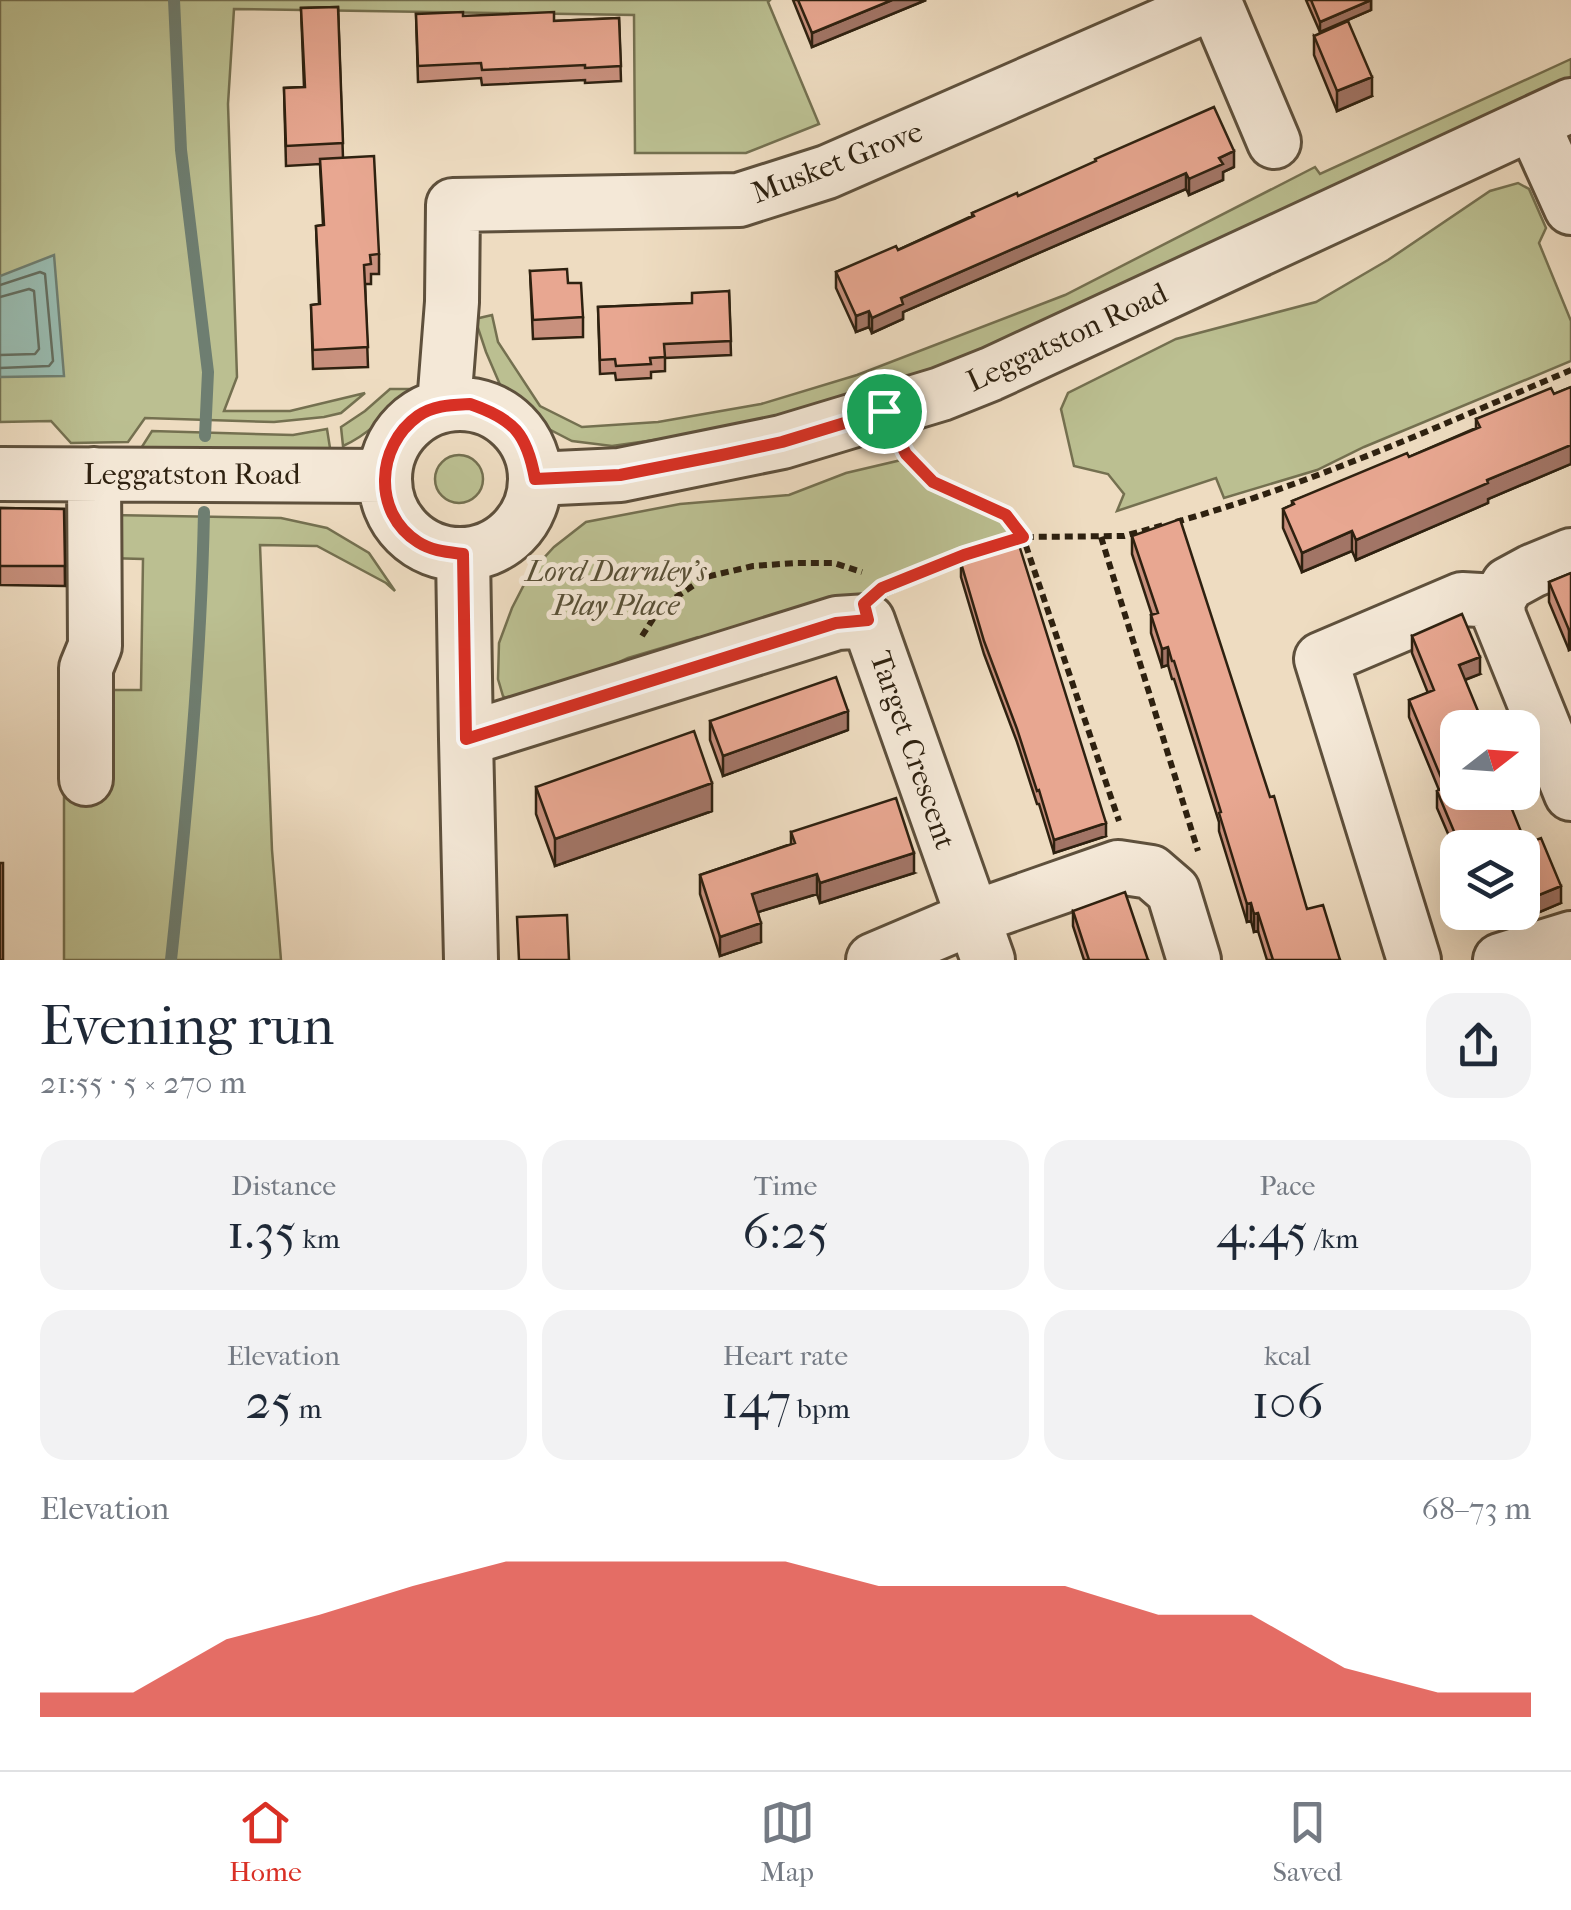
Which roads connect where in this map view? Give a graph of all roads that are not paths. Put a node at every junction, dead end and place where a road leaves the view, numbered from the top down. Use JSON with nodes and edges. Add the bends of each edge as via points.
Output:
{"nodes":[{"id":1,"x":1215,"y":1,"type":"edge"},
{"id":2,"x":1552,"y":115,"type":"edge"},
{"id":3,"x":1274,"y":142,"type":"dead end"},
{"id":4,"x":1571,"y":208,"type":"edge"},
{"id":5,"x":444,"y":405,"type":"junction"},
{"id":6,"x":0,"y":474,"type":"edge"},
{"id":7,"x":94,"y":474,"type":"junction"},
{"id":8,"x":384,"y":476,"type":"junction"},
{"id":9,"x":535,"y":479,"type":"junction"},
{"id":10,"x":463,"y":554,"type":"junction"},
{"id":11,"x":1571,"y":554,"type":"edge"},
{"id":12,"x":1498,"y":602,"type":"junction"},
{"id":13,"x":466,"y":739,"type":"junction"},
{"id":14,"x":86,"y":779,"type":"dead end"},
{"id":15,"x":1571,"y":794,"type":"edge"},
{"id":16,"x":1571,"y":938,"type":"edge"},
{"id":17,"x":980,"y":939,"type":"edge"},
{"id":18,"x":470,"y":960,"type":"edge"},
{"id":19,"x":873,"y":960,"type":"edge"},
{"id":20,"x":1194,"y":960,"type":"edge"},
{"id":21,"x":1414,"y":960,"type":"edge"},
{"id":22,"x":1500,"y":960,"type":"edge"}],
"edges":[{"from":1,"to":3,"type":"street","name":"Musket Grove"},
{"from":1,"to":5,"type":"street","name":"Musket Grove","via":[[826,172],[739,200],[453,205]]},
{"from":2,"to":4,"type":"street"},
{"from":2,"to":9,"type":"street","name":"Leggatston Road","via":[[941,394],[782,442],[688,462],[620,475]]},
{"from":5,"to":8,"type":"street","via":[[402,430]]},
{"from":5,"to":9,"type":"street","via":[[470,404],[517,430]]},
{"from":6,"to":7,"type":"street","name":"Leggatston Road"},
{"from":7,"to":8,"type":"street","name":"Leggatston Road"},
{"from":7,"to":14,"type":"street","via":[[95,646],[86,668]]},
{"from":8,"to":10,"type":"street","via":[[398,522],[416,540]]},
{"from":9,"to":10,"type":"street","via":[[532,502],[505,539]]},
{"from":10,"to":13,"type":"street"},
{"from":11,"to":12,"type":"street","via":[[1508,584]]},
{"from":12,"to":15,"type":"street"},
{"from":12,"to":21,"type":"street","via":[[1462,600],[1321,659]]},
{"from":13,"to":17,"type":"street","name":"Target Crescent","via":[[836,623],[877,588]]},
{"from":13,"to":18,"type":"street"},
{"from":16,"to":22,"type":"street"},
{"from":17,"to":19,"type":"street"},
{"from":17,"to":20,"type":"street","via":[[1118,868],[1162,882]]}]}
